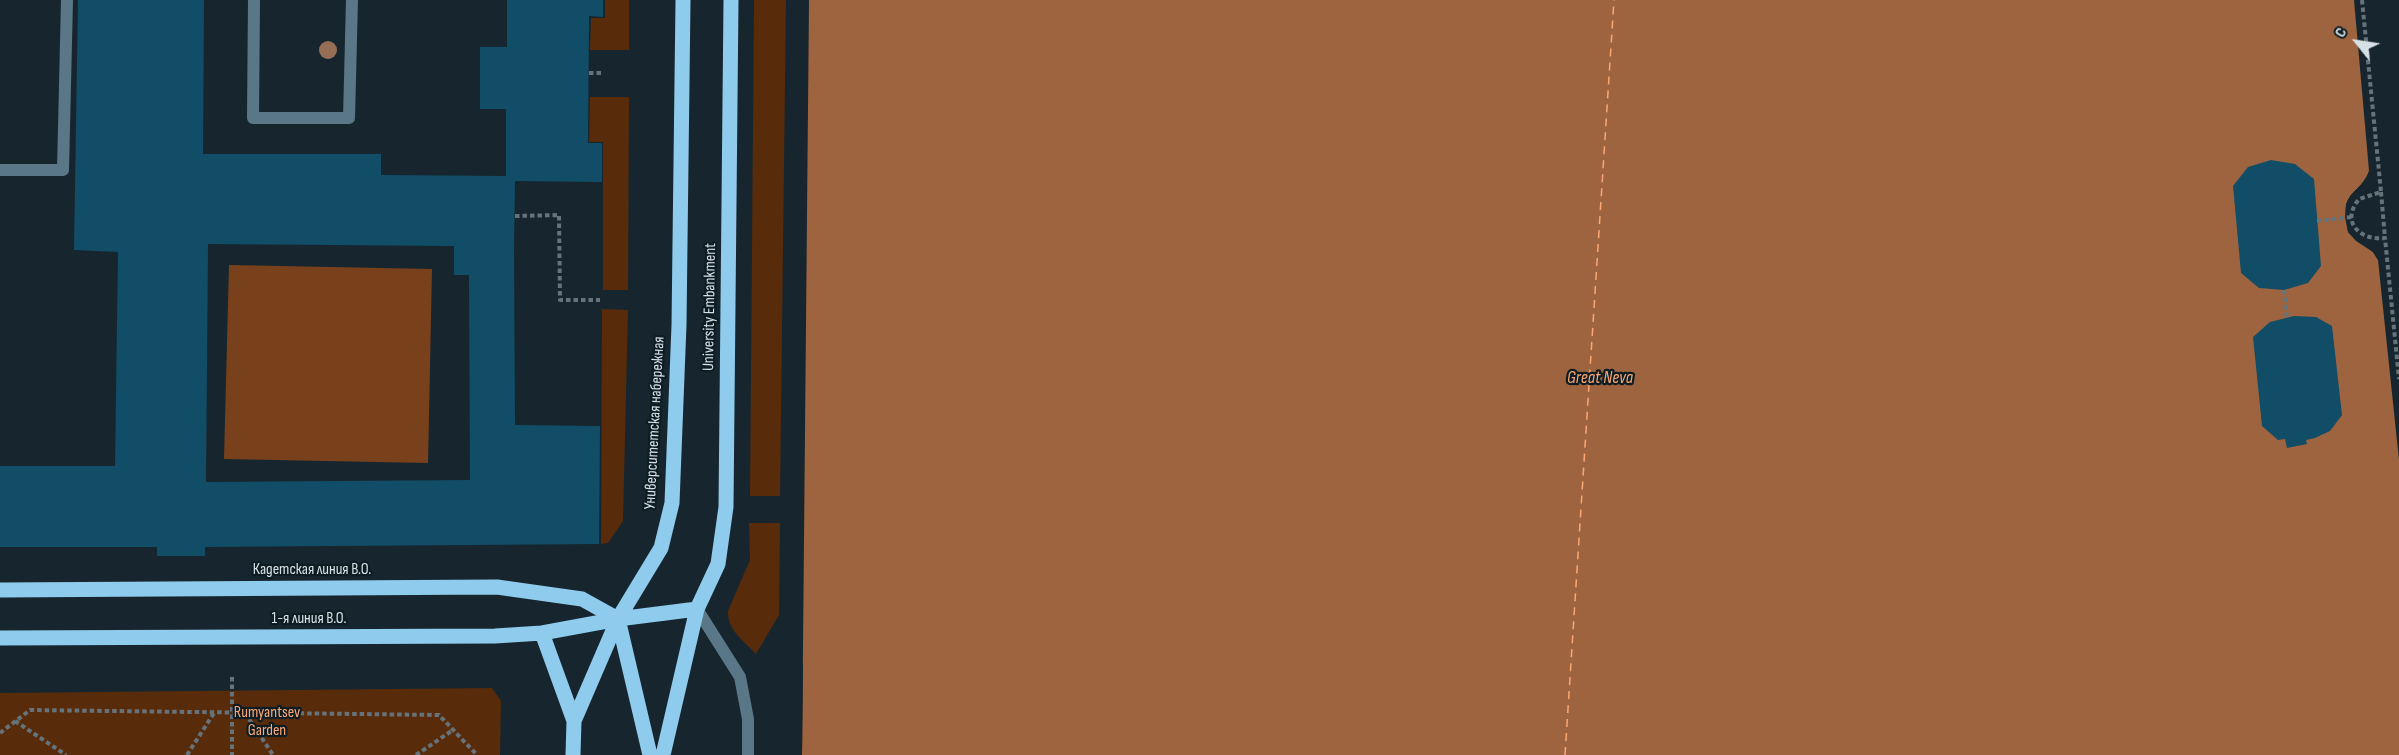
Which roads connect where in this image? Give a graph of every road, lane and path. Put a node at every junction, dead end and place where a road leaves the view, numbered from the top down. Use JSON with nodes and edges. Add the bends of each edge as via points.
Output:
{"nodes":[{"id":1,"x":68,"y":0,"type":"edge"},
{"id":2,"x":254,"y":0,"type":"edge"},
{"id":3,"x":352,"y":0,"type":"edge"},
{"id":4,"x":683,"y":0,"type":"edge"},
{"id":5,"x":731,"y":0,"type":"edge"},
{"id":6,"x":2362,"y":0,"type":"edge"},
{"id":7,"x":588,"y":73,"type":"dead end"},
{"id":8,"x":602,"y":73,"type":"dead end"},
{"id":9,"x":0,"y":170,"type":"edge"},
{"id":10,"x":2381,"y":192,"type":"junction"},
{"id":11,"x":515,"y":216,"type":"dead end"},
{"id":12,"x":2352,"y":217,"type":"junction"},
{"id":13,"x":2317,"y":221,"type":"dead end"},
{"id":14,"x":2385,"y":238,"type":"junction"},
{"id":15,"x":2284,"y":290,"type":"dead end"},
{"id":16,"x":600,"y":300,"type":"dead end"},
{"id":17,"x":2288,"y":318,"type":"dead end"},
{"id":18,"x":2399,"y":379,"type":"edge"},
{"id":19,"x":0,"y":590,"type":"edge"},
{"id":20,"x":697,"y":609,"type":"junction"},
{"id":21,"x":618,"y":618,"type":"junction"},
{"id":22,"x":542,"y":633,"type":"junction"},
{"id":23,"x":0,"y":638,"type":"edge"},
{"id":24,"x":232,"y":677,"type":"dead end"},
{"id":25,"x":214,"y":713,"type":"junction"},
{"id":26,"x":231,"y":713,"type":"junction"},
{"id":27,"x":245,"y":713,"type":"junction"},
{"id":28,"x":15,"y":721,"type":"junction"},
{"id":29,"x":574,"y":721,"type":"junction"},
{"id":30,"x":453,"y":730,"type":"junction"},
{"id":31,"x":0,"y":733,"type":"edge"},
{"id":32,"x":66,"y":755,"type":"edge"},
{"id":33,"x":187,"y":755,"type":"edge"},
{"id":34,"x":232,"y":755,"type":"edge"},
{"id":35,"x":273,"y":755,"type":"edge"},
{"id":36,"x":416,"y":755,"type":"edge"},
{"id":37,"x":477,"y":755,"type":"edge"},
{"id":38,"x":573,"y":755,"type":"edge"},
{"id":39,"x":650,"y":755,"type":"edge"},
{"id":40,"x":663,"y":755,"type":"edge"},
{"id":41,"x":747,"y":755,"type":"edge"}],
"edges":[{"from":1,"to":9,"type":"street","via":[[63,170]]},
{"from":2,"to":3,"type":"street","via":[[253,118],[349,118]]},
{"from":4,"to":21,"type":"main road","name":"Университетская набережная","via":[[672,503],[661,548]]},
{"from":5,"to":20,"type":"main road","name":"University Embankment","via":[[726,507],[718,564]]},
{"from":6,"to":10,"type":"path"},
{"from":7,"to":8,"type":"path"},
{"from":10,"to":12,"type":"path","via":[[2359,199]]},
{"from":10,"to":14,"type":"path"},
{"from":11,"to":16,"type":"path","via":[[559,215],[560,300]]},
{"from":12,"to":13,"type":"path"},
{"from":12,"to":14,"type":"path","via":[[2360,234]]},
{"from":14,"to":18,"type":"path"},
{"from":15,"to":17,"type":"path"},
{"from":19,"to":21,"type":"main road","name":"Кадетская линия В.О.","via":[[497,587],[582,599]]},
{"from":20,"to":21,"type":"main road","name":"1-я линия В.О."},
{"from":20,"to":40,"type":"main road"},
{"from":20,"to":41,"type":"street","via":[[740,676],[748,719]]},
{"from":21,"to":22,"type":"main road","name":"1-я линия В.О."},
{"from":21,"to":29,"type":"main road","name":"Университетская набережная"},
{"from":21,"to":39,"type":"main road"},
{"from":22,"to":23,"type":"main road","name":"1-я линия В.О."},
{"from":22,"to":29,"type":"main road","name":"Университетская набережная"},
{"from":24,"to":26,"type":"path"},
{"from":25,"to":26,"type":"path"},
{"from":25,"to":28,"type":"path","via":[[30,710]]},
{"from":25,"to":33,"type":"path"},
{"from":26,"to":27,"type":"path"},
{"from":26,"to":34,"type":"path"},
{"from":27,"to":30,"type":"path","via":[[439,715]]},
{"from":27,"to":35,"type":"path"},
{"from":28,"to":31,"type":"path"},
{"from":28,"to":32,"type":"path"},
{"from":29,"to":38,"type":"main road","name":"Университетская набережная"},
{"from":30,"to":36,"type":"path"},
{"from":30,"to":37,"type":"path"}]}
